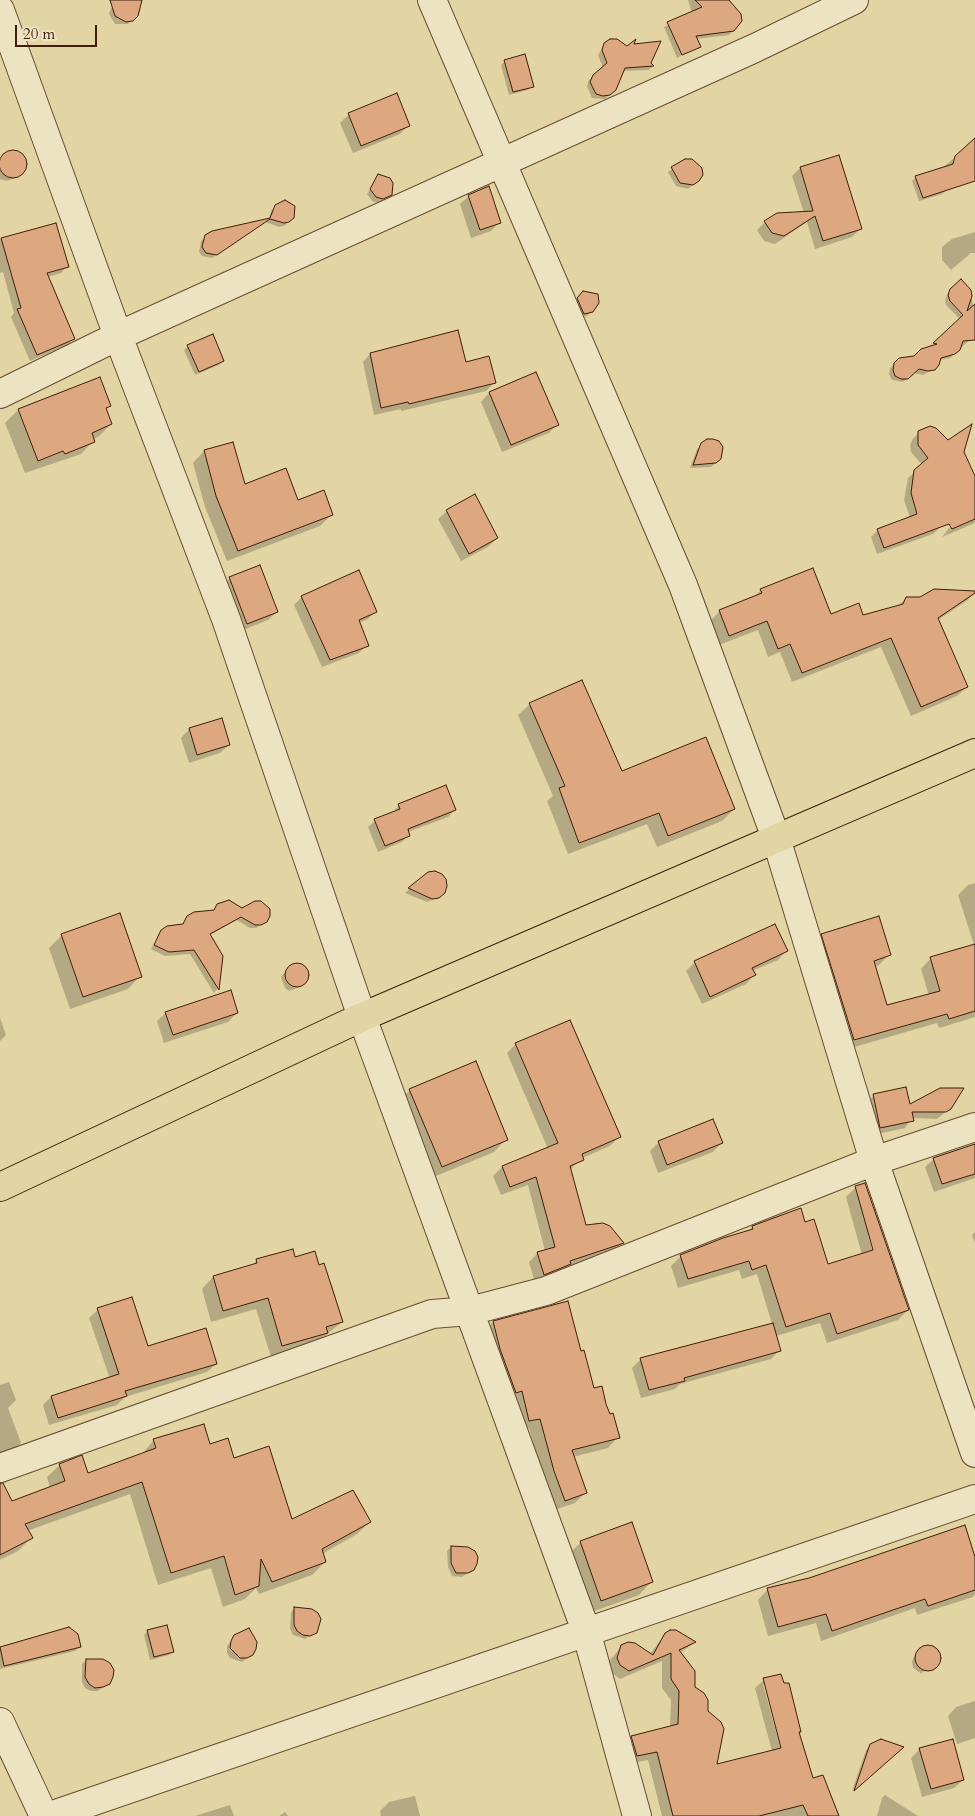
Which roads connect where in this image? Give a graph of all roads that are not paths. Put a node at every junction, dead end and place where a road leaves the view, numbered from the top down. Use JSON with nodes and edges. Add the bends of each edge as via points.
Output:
{"nodes":[{"id":1,"x":432,"y":0,"type":"edge"},
{"id":2,"x":854,"y":0,"type":"edge"},
{"id":3,"x":0,"y":10,"type":"edge"},
{"id":4,"x":503,"y":163,"type":"junction"},
{"id":5,"x":118,"y":336,"type":"junction"},
{"id":6,"x":0,"y":394,"type":"edge"},
{"id":7,"x":975,"y":753,"type":"edge"},
{"id":8,"x":776,"y":838,"type":"junction"},
{"id":9,"x":362,"y":1017,"type":"junction"},
{"id":10,"x":975,"y":1127,"type":"edge"},
{"id":11,"x":874,"y":1162,"type":"junction"},
{"id":12,"x":0,"y":1187,"type":"edge"},
{"id":13,"x":470,"y":1311,"type":"junction"},
{"id":14,"x":975,"y":1452,"type":"edge"},
{"id":15,"x":0,"y":1468,"type":"edge"},
{"id":16,"x":975,"y":1499,"type":"edge"},
{"id":17,"x":586,"y":1631,"type":"junction"},
{"id":18,"x":0,"y":1722,"type":"edge"},
{"id":19,"x":44,"y":1816,"type":"edge"},
{"id":20,"x":50,"y":1816,"type":"edge"},
{"id":21,"x":637,"y":1816,"type":"edge"}],
"edges":[{"from":1,"to":4,"type":"street"},
{"from":2,"to":4,"type":"street"},
{"from":3,"to":5,"type":"street"},
{"from":4,"to":5,"type":"street"},
{"from":4,"to":8,"type":"street","via":[[557,296],[683,584]]},
{"from":5,"to":6,"type":"street"},
{"from":5,"to":9,"type":"street","via":[[226,619]]},
{"from":7,"to":8,"type":"main road"},
{"from":8,"to":9,"type":"main road"},
{"from":8,"to":11,"type":"street"},
{"from":9,"to":12,"type":"main road"},
{"from":9,"to":13,"type":"street"},
{"from":10,"to":11,"type":"street"},
{"from":11,"to":13,"type":"street","via":[[546,1290]]},
{"from":11,"to":14,"type":"street"},
{"from":13,"to":15,"type":"street","via":[[432,1314]]},
{"from":13,"to":17,"type":"street"},
{"from":16,"to":17,"type":"street"},
{"from":17,"to":20,"type":"street"},
{"from":17,"to":21,"type":"street"},
{"from":18,"to":19,"type":"street"}]}
